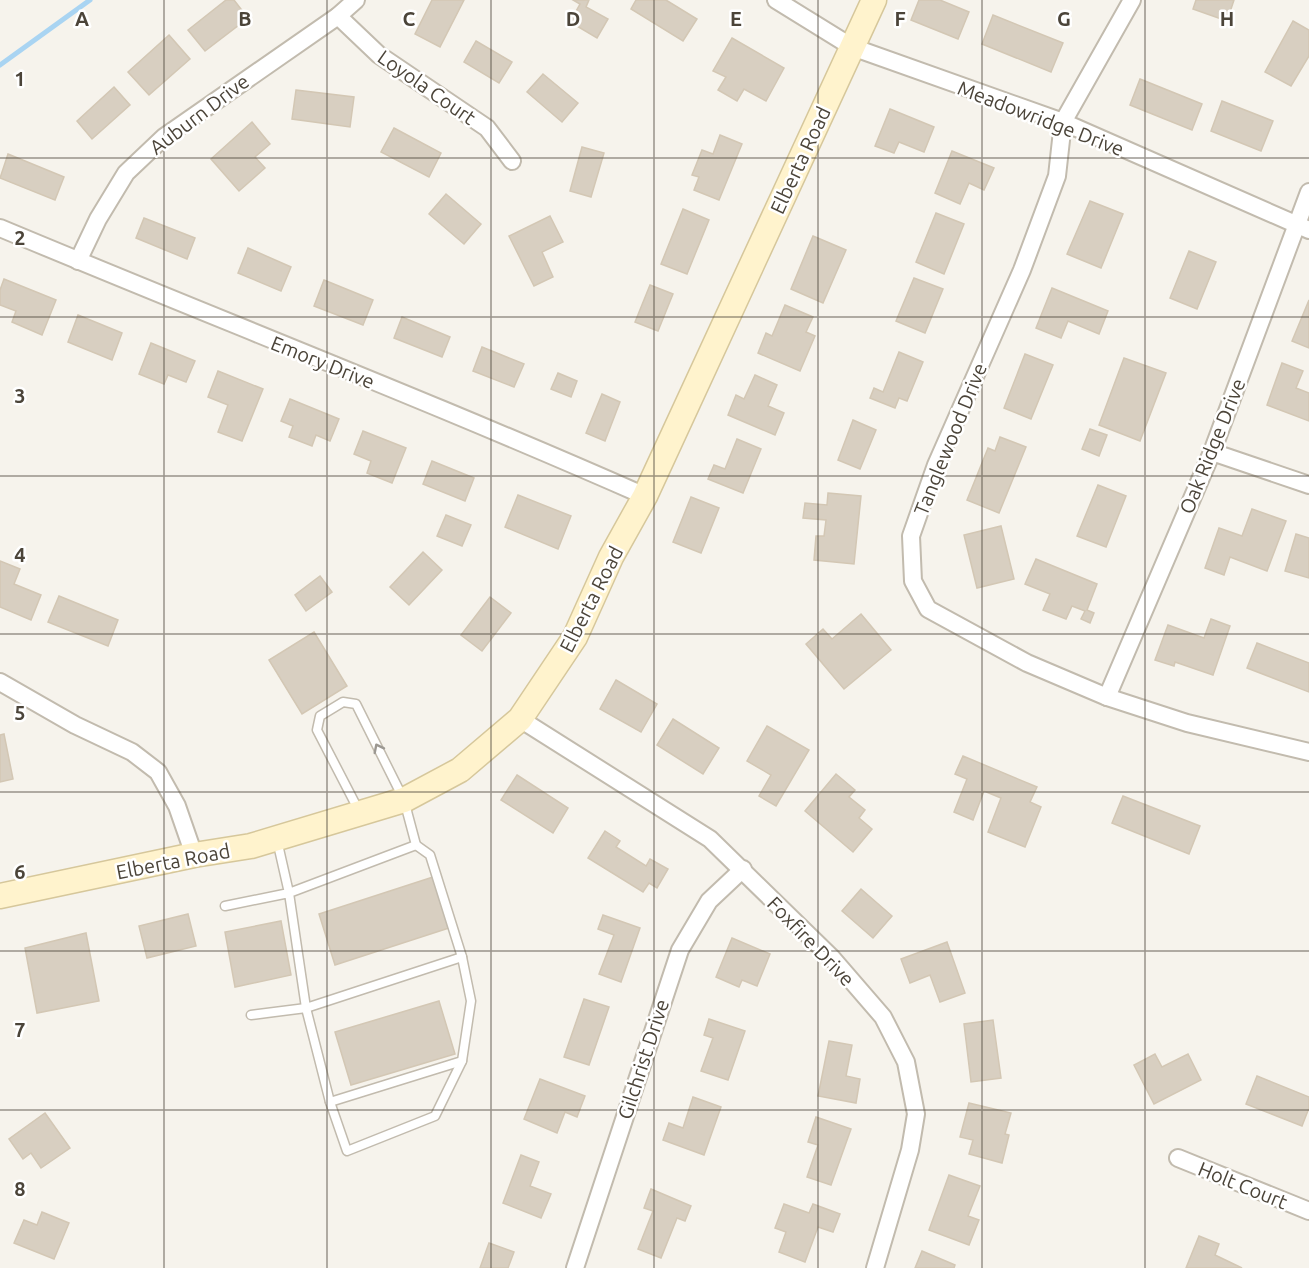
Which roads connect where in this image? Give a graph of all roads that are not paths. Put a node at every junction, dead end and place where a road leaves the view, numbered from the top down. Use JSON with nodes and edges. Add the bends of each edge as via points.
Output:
{"nodes":[{"id":1,"x":356,"y":0,"type":"edge"},
{"id":2,"x":776,"y":0,"type":"edge"},
{"id":3,"x":874,"y":0,"type":"edge"},
{"id":4,"x":1132,"y":0,"type":"edge"},
{"id":5,"x":338,"y":16,"type":"junction"},
{"id":6,"x":852,"y":47,"type":"junction"},
{"id":7,"x":1063,"y":122,"type":"junction"},
{"id":8,"x":512,"y":161,"type":"dead end"},
{"id":9,"x":1309,"y":192,"type":"edge"},
{"id":10,"x":0,"y":228,"type":"edge"},
{"id":11,"x":1303,"y":229,"type":"edge"},
{"id":12,"x":78,"y":261,"type":"junction"},
{"id":13,"x":1212,"y":452,"type":"junction"},
{"id":14,"x":1309,"y":485,"type":"edge"},
{"id":15,"x":645,"y":496,"type":"junction"},
{"id":16,"x":0,"y":682,"type":"edge"},
{"id":17,"x":1107,"y":697,"type":"junction"},
{"id":18,"x":520,"y":719,"type":"junction"},
{"id":19,"x":1309,"y":752,"type":"edge"},
{"id":20,"x":404,"y":800,"type":"junction"},
{"id":21,"x":360,"y":814,"type":"junction"},
{"id":22,"x":277,"y":839,"type":"junction"},
{"id":23,"x":416,"y":845,"type":"junction"},
{"id":24,"x":194,"y":855,"type":"junction"},
{"id":25,"x":743,"y":869,"type":"junction"},
{"id":26,"x":289,"y":893,"type":"junction"},
{"id":27,"x":0,"y":896,"type":"edge"},
{"id":28,"x":225,"y":906,"type":"dead end"},
{"id":29,"x":462,"y":957,"type":"junction"},
{"id":30,"x":306,"y":1008,"type":"junction"},
{"id":31,"x":251,"y":1016,"type":"dead end"},
{"id":32,"x":462,"y":1061,"type":"junction"},
{"id":33,"x":330,"y":1102,"type":"junction"},
{"id":34,"x":1178,"y":1158,"type":"dead end"},
{"id":35,"x":1309,"y":1211,"type":"edge"},
{"id":36,"x":575,"y":1268,"type":"edge"},
{"id":37,"x":875,"y":1268,"type":"edge"}],
"edges":[{"from":1,"to":5,"type":"street","name":"Auburn Drive"},
{"from":2,"to":6,"type":"street","name":"Meadowridge Drive"},
{"from":3,"to":6,"type":"street","name":"Elberta Road"},
{"from":4,"to":7,"type":"street"},
{"from":5,"to":8,"type":"street","name":"Loyola Court","via":[[379,55],[487,128]]},
{"from":5,"to":12,"type":"street","name":"Auburn Drive","via":[[235,85],[157,144],[126,173]]},
{"from":6,"to":7,"type":"street","name":"Meadowridge Drive"},
{"from":6,"to":15,"type":"street","name":"Elberta Road"},
{"from":7,"to":11,"type":"street","name":"Meadowridge Drive"},
{"from":7,"to":17,"type":"street","name":"Tanglewood Drive","via":[[1057,176],[1022,270],[936,465],[911,536],[913,581],[928,609],[1027,663]]},
{"from":9,"to":11,"type":"street","name":"Oak Ridge Drive"},
{"from":10,"to":12,"type":"street","name":"Emory Drive"},
{"from":11,"to":13,"type":"street","name":"Oak Ridge Drive"},
{"from":12,"to":15,"type":"street","name":"Emory Drive","via":[[498,431]]},
{"from":13,"to":14,"type":"street"},
{"from":13,"to":17,"type":"street","name":"Oak Ridge Drive"},
{"from":15,"to":18,"type":"street","name":"Elberta Road","via":[[611,557],[575,637]]},
{"from":16,"to":24,"type":"street","via":[[132,752],[158,772],[177,806]]},
{"from":17,"to":19,"type":"street","name":"Tanglewood Drive","via":[[1187,723]]},
{"from":18,"to":20,"type":"street","name":"Elberta Road","via":[[460,770]]},
{"from":18,"to":25,"type":"street","name":"Foxfire Drive","via":[[710,839]]},
{"from":20,"to":21,"type":"street","name":"Elberta Road"},
{"from":20,"to":21,"type":"lane","one_way":true,"via":[[356,704],[343,702],[320,716],[317,730]]},
{"from":20,"to":23,"type":"lane"},
{"from":21,"to":22,"type":"street","name":"Elberta Road"},
{"from":22,"to":24,"type":"street","name":"Elberta Road"},
{"from":22,"to":26,"type":"lane"},
{"from":23,"to":26,"type":"lane"},
{"from":23,"to":29,"type":"lane","via":[[430,855]]},
{"from":24,"to":27,"type":"street","name":"Elberta Road"},
{"from":25,"to":36,"type":"street","name":"Gilchrist Drive","via":[[709,901],[680,950]]},
{"from":25,"to":37,"type":"street","name":"Foxfire Drive","via":[[832,958],[883,1017],[906,1062],[916,1114],[910,1150]]},
{"from":26,"to":28,"type":"lane"},
{"from":26,"to":30,"type":"lane"},
{"from":29,"to":30,"type":"lane"},
{"from":29,"to":32,"type":"lane","via":[[471,1001]]},
{"from":30,"to":31,"type":"lane"},
{"from":30,"to":33,"type":"lane"},
{"from":32,"to":33,"type":"lane"},
{"from":32,"to":33,"type":"lane","via":[[435,1116],[347,1151]]},
{"from":34,"to":35,"type":"street","name":"Holt Court"}]}
